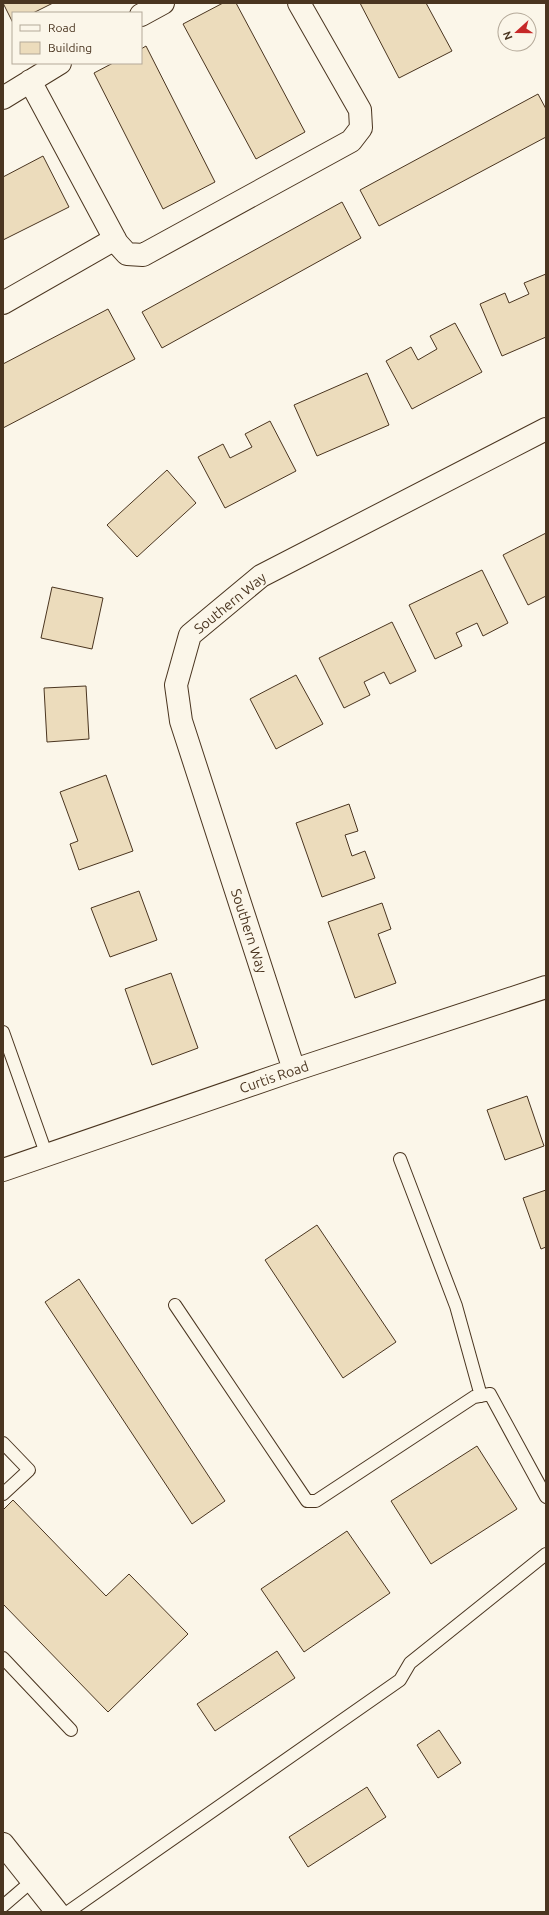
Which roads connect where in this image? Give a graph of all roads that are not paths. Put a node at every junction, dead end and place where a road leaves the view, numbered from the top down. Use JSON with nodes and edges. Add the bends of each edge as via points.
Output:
{"nodes":[{"id":1,"x":163,"y":3,"type":"edge"},
{"id":2,"x":299,"y":3,"type":"edge"},
{"id":3,"x":142,"y":14,"type":"edge"},
{"id":4,"x":58,"y":64,"type":"edge"},
{"id":5,"x":30,"y":82,"type":"junction"},
{"id":6,"x":3,"y":98,"type":"edge"},
{"id":7,"x":115,"y":239,"type":"junction"},
{"id":8,"x":3,"y":303,"type":"edge"},
{"id":9,"x":546,"y":429,"type":"edge"},
{"id":10,"x":546,"y":987,"type":"edge"},
{"id":11,"x":3,"y":1032,"type":"edge"},
{"id":12,"x":294,"y":1070,"type":"junction"},
{"id":13,"x":47,"y":1156,"type":"junction"},
{"id":14,"x":400,"y":1159,"type":"dead end"},
{"id":15,"x":3,"y":1170,"type":"edge"},
{"id":16,"x":175,"y":1305,"type":"dead end"},
{"id":17,"x":482,"y":1396,"type":"junction"},
{"id":18,"x":3,"y":1443,"type":"edge"},
{"id":19,"x":3,"y":1494,"type":"edge"},
{"id":20,"x":546,"y":1497,"type":"edge"},
{"id":21,"x":546,"y":1554,"type":"edge"},
{"id":22,"x":3,"y":1658,"type":"edge"},
{"id":23,"x":71,"y":1730,"type":"dead end"},
{"id":24,"x":3,"y":1844,"type":"edge"},
{"id":25,"x":32,"y":1881,"type":"junction"},
{"id":26,"x":3,"y":1906,"type":"edge"},
{"id":27,"x":57,"y":1912,"type":"edge"},
{"id":28,"x":68,"y":1912,"type":"edge"}],
"edges":[{"from":1,"to":3,"type":"street"},
{"from":2,"to":7,"type":"street","via":[[360,110],[362,128],[351,141],[143,255],[127,254]]},
{"from":4,"to":5,"type":"street"},
{"from":5,"to":6,"type":"street"},
{"from":5,"to":7,"type":"street"},
{"from":7,"to":8,"type":"street"},
{"from":9,"to":12,"type":"street","name":"Southern Way","via":[[261,576],[190,635],[176,685],[181,721]]},
{"from":10,"to":12,"type":"street","name":"Curtis Road"},
{"from":11,"to":13,"type":"lane"},
{"from":12,"to":13,"type":"street","name":"Curtis Road"},
{"from":13,"to":15,"type":"street","name":"Curtis Road"},
{"from":14,"to":17,"type":"lane","via":[[456,1306]]},
{"from":16,"to":17,"type":"lane","via":[[307,1501],[316,1501],[474,1397]]},
{"from":17,"to":20,"type":"lane","via":[[490,1394]]},
{"from":18,"to":19,"type":"lane","via":[[29,1470]]},
{"from":21,"to":28,"type":"lane","via":[[410,1663],[400,1680]]},
{"from":22,"to":23,"type":"lane"},
{"from":24,"to":25,"type":"street"},
{"from":25,"to":26,"type":"lane"},
{"from":25,"to":27,"type":"street"}]}
